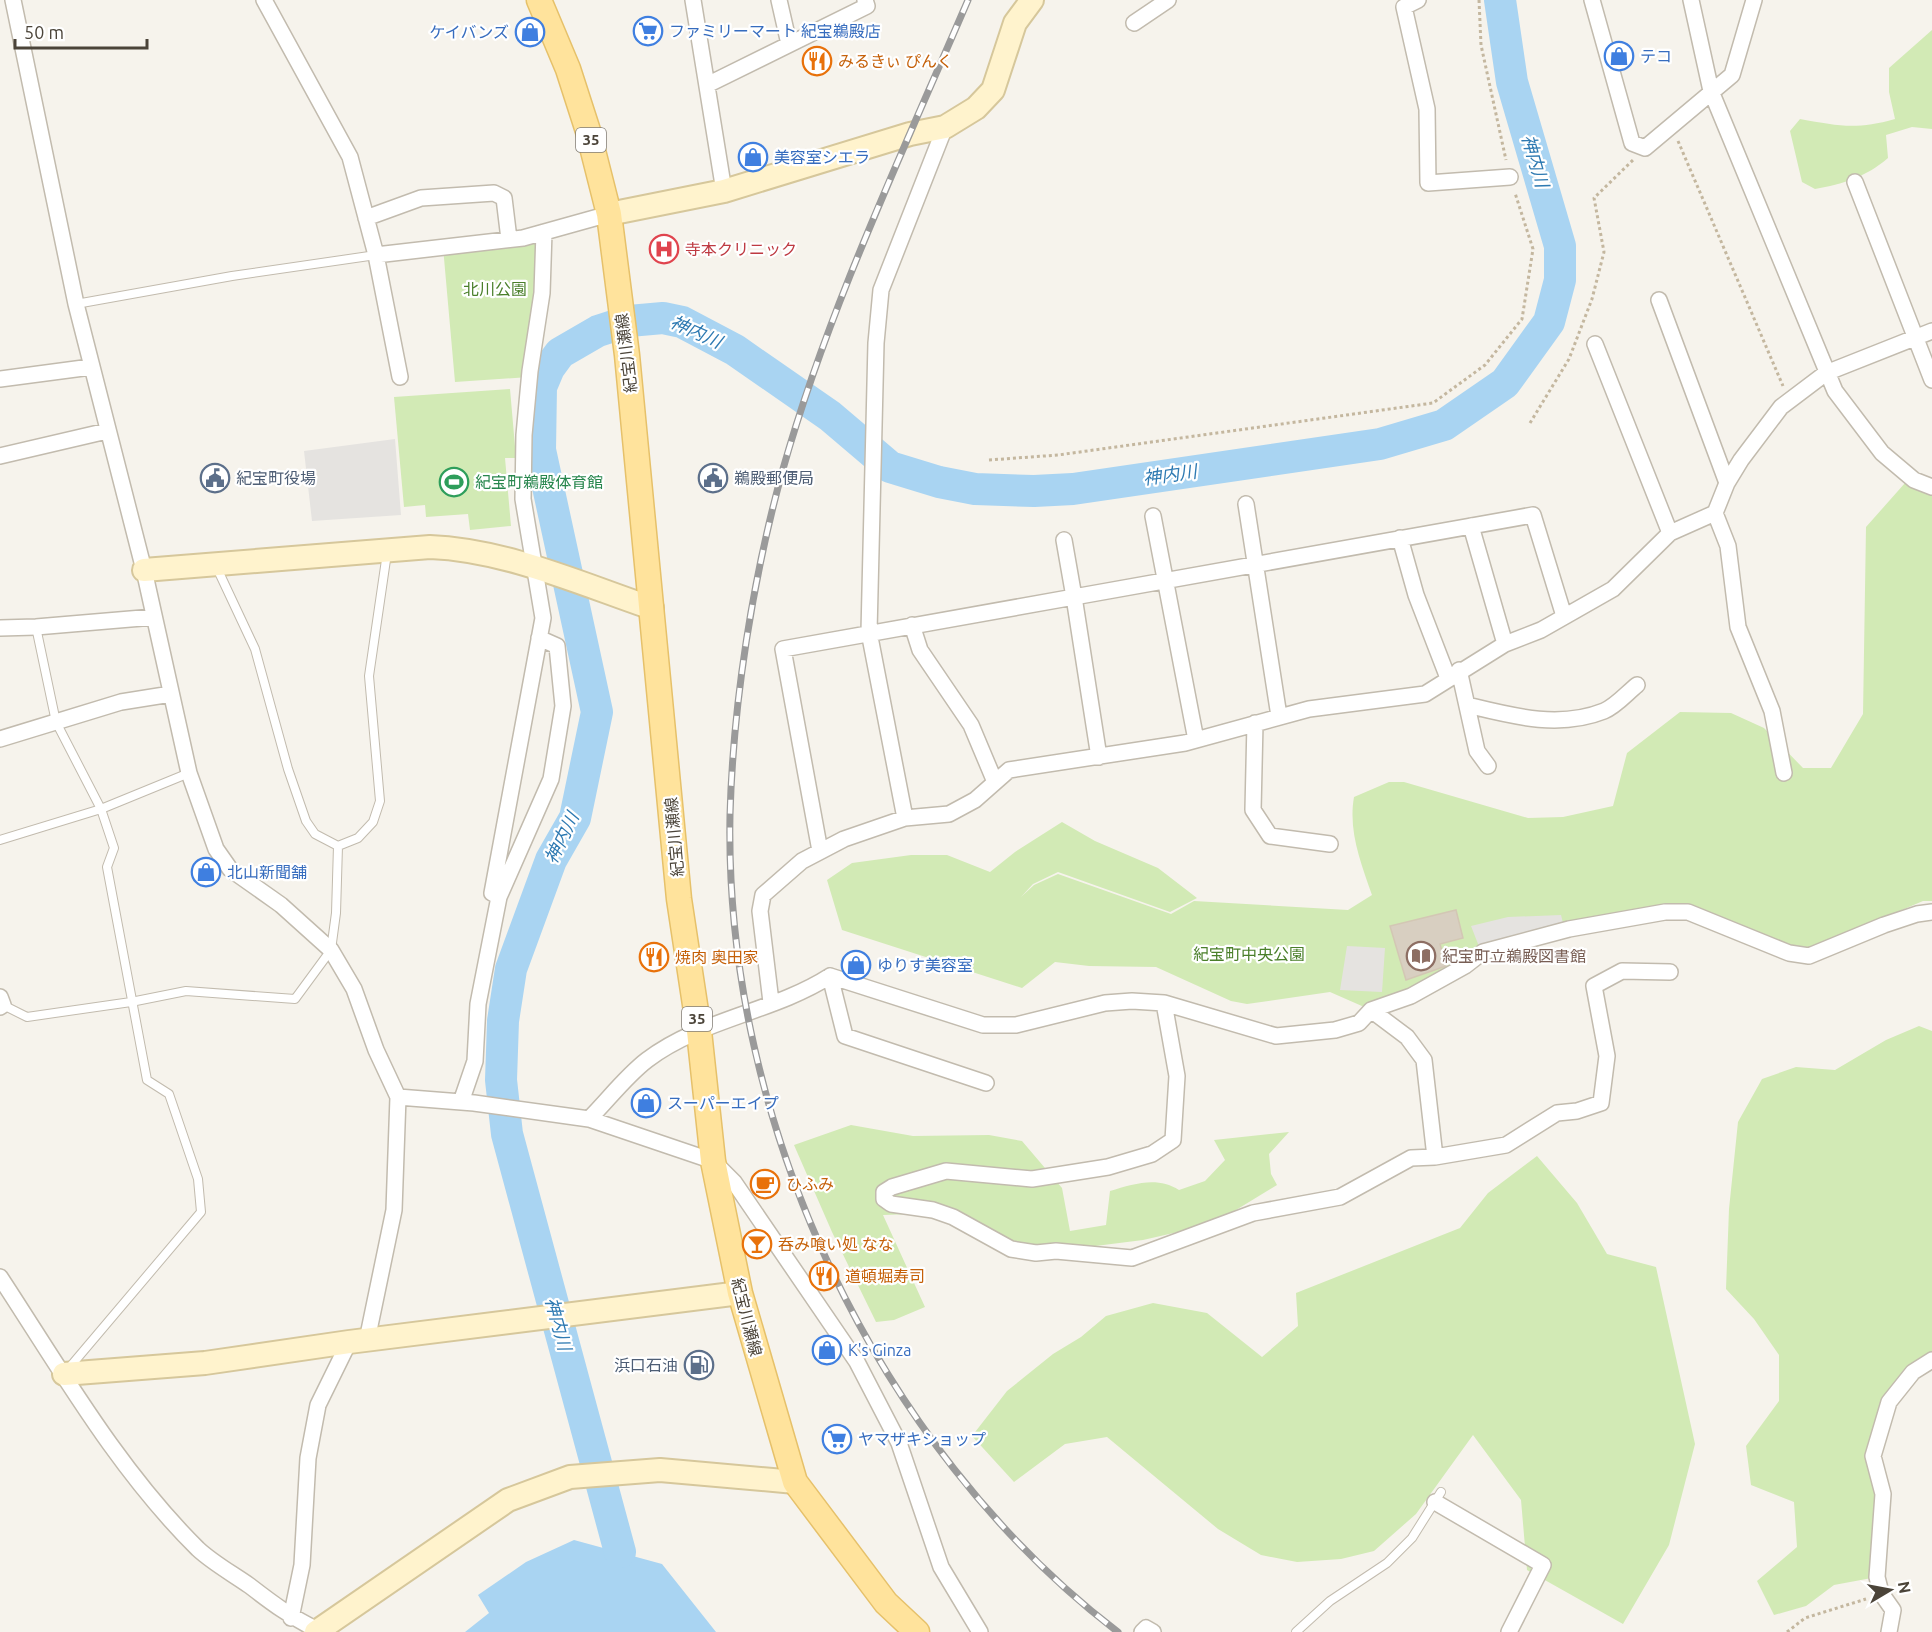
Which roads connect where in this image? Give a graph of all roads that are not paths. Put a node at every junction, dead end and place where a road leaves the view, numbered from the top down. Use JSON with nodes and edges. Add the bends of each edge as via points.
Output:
{"nodes":[{"id":1,"x":13,"y":0,"type":"edge"},
{"id":2,"x":264,"y":0,"type":"edge"},
{"id":3,"x":539,"y":0,"type":"edge"},
{"id":4,"x":693,"y":0,"type":"edge"},
{"id":5,"x":779,"y":0,"type":"edge"},
{"id":6,"x":866,"y":0,"type":"edge"},
{"id":7,"x":1032,"y":0,"type":"edge"},
{"id":8,"x":1168,"y":0,"type":"edge"},
{"id":9,"x":1418,"y":0,"type":"edge"},
{"id":10,"x":1592,"y":0,"type":"edge"},
{"id":11,"x":1691,"y":0,"type":"edge"},
{"id":12,"x":1754,"y":0,"type":"edge"},
{"id":13,"x":1134,"y":22,"type":"dead end"},
{"id":14,"x":789,"y":44,"type":"junction"},
{"id":15,"x":706,"y":85,"type":"junction"},
{"id":16,"x":1711,"y":92,"type":"junction"},
{"id":17,"x":945,"y":127,"type":"junction"},
{"id":18,"x":1510,"y":177,"type":"road end"},
{"id":19,"x":1855,"y":182,"type":"dead end"},
{"id":20,"x":724,"y":191,"type":"junction"},
{"id":21,"x":609,"y":214,"type":"junction"},
{"id":22,"x":366,"y":218,"type":"junction"},
{"id":23,"x":544,"y":232,"type":"junction"},
{"id":24,"x":509,"y":239,"type":"junction"},
{"id":25,"x":376,"y":255,"type":"junction"},
{"id":26,"x":1659,"y":300,"type":"dead end"},
{"id":27,"x":76,"y":304,"type":"junction"},
{"id":28,"x":1932,"y":330,"type":"edge"},
{"id":29,"x":1916,"y":338,"type":"junction"},
{"id":30,"x":1595,"y":344,"type":"dead end"},
{"id":31,"x":91,"y":367,"type":"junction"},
{"id":32,"x":1826,"y":373,"type":"junction"},
{"id":33,"x":400,"y":377,"type":"dead end"},
{"id":34,"x":0,"y":380,"type":"edge"},
{"id":35,"x":1932,"y":380,"type":"edge"},
{"id":36,"x":107,"y":431,"type":"junction"},
{"id":37,"x":0,"y":456,"type":"edge"},
{"id":38,"x":1727,"y":483,"type":"junction"},
{"id":39,"x":1932,"y":487,"type":"edge"},
{"id":40,"x":1246,"y":504,"type":"dead end"},
{"id":41,"x":1715,"y":513,"type":"junction"},
{"id":42,"x":1153,"y":516,"type":"dead end"},
{"id":43,"x":1471,"y":526,"type":"junction"},
{"id":44,"x":1670,"y":533,"type":"junction"},
{"id":45,"x":1400,"y":538,"type":"junction"},
{"id":46,"x":1064,"y":540,"type":"dead end"},
{"id":47,"x":388,"y":551,"type":"junction"},
{"id":48,"x":216,"y":565,"type":"junction"},
{"id":49,"x":1256,"y":565,"type":"junction"},
{"id":50,"x":534,"y":567,"type":"junction"},
{"id":51,"x":144,"y":570,"type":"junction"},
{"id":52,"x":1165,"y":581,"type":"junction"},
{"id":53,"x":1074,"y":597,"type":"junction"},
{"id":54,"x":652,"y":608,"type":"junction"},
{"id":55,"x":1564,"y":616,"type":"junction"},
{"id":56,"x":154,"y":617,"type":"junction"},
{"id":57,"x":912,"y":625,"type":"junction"},
{"id":58,"x":36,"y":627,"type":"junction"},
{"id":59,"x":0,"y":628,"type":"edge"},
{"id":60,"x":869,"y":632,"type":"junction"},
{"id":61,"x":539,"y":638,"type":"junction"},
{"id":62,"x":1505,"y":644,"type":"junction"},
{"id":63,"x":1454,"y":674,"type":"junction"},
{"id":64,"x":1637,"y":685,"type":"dead end"},
{"id":65,"x":171,"y":694,"type":"junction"},
{"id":66,"x":1467,"y":705,"type":"junction"},
{"id":67,"x":1279,"y":716,"type":"junction"},
{"id":68,"x":56,"y":722,"type":"junction"},
{"id":69,"x":1255,"y":723,"type":"junction"},
{"id":70,"x":0,"y":739,"type":"edge"},
{"id":71,"x":1196,"y":740,"type":"junction"},
{"id":72,"x":1100,"y":757,"type":"junction"},
{"id":73,"x":1488,"y":766,"type":"dead end"},
{"id":74,"x":189,"y":773,"type":"junction"},
{"id":75,"x":1784,"y":773,"type":"dead end"},
{"id":76,"x":995,"y":782,"type":"junction"},
{"id":77,"x":101,"y":809,"type":"junction"},
{"id":78,"x":905,"y":818,"type":"junction"},
{"id":79,"x":0,"y":840,"type":"edge"},
{"id":80,"x":1330,"y":844,"type":"dead end"},
{"id":81,"x":338,"y":846,"type":"junction"},
{"id":82,"x":820,"y":851,"type":"junction"},
{"id":83,"x":499,"y":897,"type":"junction"},
{"id":84,"x":1932,"y":912,"type":"edge"},
{"id":85,"x":331,"y":950,"type":"junction"},
{"id":86,"x":1670,"y":972,"type":"dead end"},
{"id":87,"x":830,"y":976,"type":"junction"},
{"id":88,"x":131,"y":1002,"type":"junction"},
{"id":89,"x":771,"y":1002,"type":"junction"},
{"id":90,"x":1,"y":1003,"type":"edge"},
{"id":91,"x":1164,"y":1003,"type":"junction"},
{"id":92,"x":1371,"y":1010,"type":"junction"},
{"id":93,"x":699,"y":1031,"type":"junction"},
{"id":94,"x":986,"y":1083,"type":"dead end"},
{"id":95,"x":398,"y":1097,"type":"junction"},
{"id":96,"x":468,"y":1102,"type":"junction"},
{"id":97,"x":589,"y":1119,"type":"junction"},
{"id":98,"x":1435,"y":1157,"type":"junction"},
{"id":99,"x":713,"y":1161,"type":"junction"},
{"id":100,"x":0,"y":1277,"type":"edge"},
{"id":101,"x":740,"y":1293,"type":"junction"},
{"id":102,"x":358,"y":1341,"type":"junction"},
{"id":103,"x":1932,"y":1360,"type":"edge"},
{"id":104,"x":64,"y":1374,"type":"junction"},
{"id":105,"x":795,"y":1482,"type":"junction"},
{"id":106,"x":1438,"y":1497,"type":"joint"},
{"id":107,"x":291,"y":1618,"type":"junction"},
{"id":108,"x":317,"y":1631,"type":"edge"},
{"id":109,"x":917,"y":1632,"type":"edge"},
{"id":110,"x":980,"y":1632,"type":"edge"},
{"id":111,"x":1143,"y":1632,"type":"edge"},
{"id":112,"x":1153,"y":1632,"type":"edge"},
{"id":113,"x":1296,"y":1632,"type":"edge"},
{"id":114,"x":1509,"y":1632,"type":"edge"},
{"id":115,"x":1888,"y":1632,"type":"edge"}],
"edges":[{"from":1,"to":27,"type":"street"},
{"from":2,"to":22,"type":"street","via":[[342,137]]},
{"from":3,"to":21,"type":"main road","name":"紀宝川瀬線","number":"35","via":[[572,80]]},
{"from":4,"to":15,"type":"street"},
{"from":5,"to":14,"type":"street"},
{"from":6,"to":14,"type":"street","via":[[867,6]]},
{"from":7,"to":17,"type":"street","via":[[1015,22],[993,90],[976,108]]},
{"from":8,"to":13,"type":"street"},
{"from":9,"to":18,"type":"street","via":[[1404,7],[1426,109],[1428,183]]},
{"from":10,"to":16,"type":"street","via":[[1632,143],[1645,148]]},
{"from":11,"to":16,"type":"street"},
{"from":12,"to":16,"type":"street","via":[[1732,75]]},
{"from":14,"to":15,"type":"street"},
{"from":15,"to":20,"type":"street"},
{"from":16,"to":32,"type":"street"},
{"from":17,"to":20,"type":"street","via":[[910,134]]},
{"from":17,"to":60,"type":"street","via":[[881,290],[876,343]]},
{"from":19,"to":29,"type":"street"},
{"from":20,"to":21,"type":"street"},
{"from":21,"to":23,"type":"street"},
{"from":21,"to":54,"type":"main road","name":"紀宝川瀬線","number":"35"},
{"from":22,"to":24,"type":"street","via":[[420,198],[494,193],[504,198]]},
{"from":22,"to":25,"type":"street"},
{"from":23,"to":24,"type":"street"},
{"from":23,"to":50,"type":"street","via":[[542,293],[524,435],[523,499]]},
{"from":24,"to":25,"type":"street"},
{"from":25,"to":27,"type":"lane"},
{"from":25,"to":33,"type":"street"},
{"from":26,"to":38,"type":"street"},
{"from":27,"to":31,"type":"street"},
{"from":28,"to":29,"type":"street"},
{"from":29,"to":32,"type":"street"},
{"from":29,"to":35,"type":"street"},
{"from":30,"to":44,"type":"street"},
{"from":31,"to":34,"type":"street"},
{"from":31,"to":36,"type":"street"},
{"from":32,"to":38,"type":"street","via":[[1781,407]]},
{"from":32,"to":39,"type":"street","via":[[1834,391],[1882,453],[1914,480]]},
{"from":36,"to":37,"type":"street"},
{"from":36,"to":51,"type":"street"},
{"from":38,"to":41,"type":"street"},
{"from":40,"to":49,"type":"street"},
{"from":41,"to":44,"type":"street"},
{"from":41,"to":75,"type":"street","via":[[1728,546],[1738,627],[1772,711]]},
{"from":42,"to":52,"type":"street"},
{"from":43,"to":45,"type":"street"},
{"from":43,"to":55,"type":"street","via":[[1533,515]]},
{"from":43,"to":62,"type":"street"},
{"from":44,"to":55,"type":"street","via":[[1613,589]]},
{"from":45,"to":49,"type":"street"},
{"from":45,"to":63,"type":"street","via":[[1416,595]]},
{"from":46,"to":53,"type":"street"},
{"from":47,"to":48,"type":"street"},
{"from":47,"to":50,"type":"street","via":[[453,548]]},
{"from":47,"to":81,"type":"lane","via":[[369,676],[380,801],[374,822],[358,838]]},
{"from":48,"to":51,"type":"street"},
{"from":48,"to":81,"type":"lane","via":[[255,649],[306,821],[315,834]]},
{"from":49,"to":52,"type":"street"},
{"from":49,"to":67,"type":"street"},
{"from":50,"to":54,"type":"street"},
{"from":50,"to":61,"type":"street","via":[[543,618]]},
{"from":51,"to":56,"type":"street"},
{"from":52,"to":53,"type":"street"},
{"from":52,"to":71,"type":"street"},
{"from":53,"to":57,"type":"street"},
{"from":53,"to":72,"type":"street"},
{"from":54,"to":93,"type":"main road","name":"紀宝川瀬線","number":"35","via":[[679,899]]},
{"from":55,"to":62,"type":"street"},
{"from":56,"to":58,"type":"street"},
{"from":56,"to":65,"type":"street"},
{"from":57,"to":60,"type":"street"},
{"from":57,"to":76,"type":"street","via":[[920,650],[971,725]]},
{"from":58,"to":59,"type":"street"},
{"from":58,"to":68,"type":"lane"},
{"from":60,"to":78,"type":"street"},
{"from":60,"to":82,"type":"street","via":[[783,649]]},
{"from":61,"to":83,"type":"street","via":[[492,893]]},
{"from":61,"to":83,"type":"street","via":[[557,646],[563,706],[551,779]]},
{"from":62,"to":63,"type":"street"},
{"from":63,"to":66,"type":"street"},
{"from":63,"to":67,"type":"street","via":[[1425,694]]},
{"from":64,"to":66,"type":"street","via":[[1606,710],[1576,718],[1531,720]]},
{"from":65,"to":68,"type":"street","via":[[121,702]]},
{"from":65,"to":74,"type":"street"},
{"from":66,"to":73,"type":"street","via":[[1476,751]]},
{"from":67,"to":69,"type":"street"},
{"from":68,"to":70,"type":"street"},
{"from":68,"to":77,"type":"lane"},
{"from":69,"to":71,"type":"street"},
{"from":69,"to":80,"type":"street","via":[[1253,810],[1270,836]]},
{"from":71,"to":72,"type":"street"},
{"from":72,"to":76,"type":"street","via":[[1009,770]]},
{"from":74,"to":77,"type":"lane"},
{"from":74,"to":85,"type":"street","via":[[216,849],[230,870],[281,905]]},
{"from":76,"to":78,"type":"street","via":[[975,800],[949,814]]},
{"from":77,"to":79,"type":"lane"},
{"from":77,"to":88,"type":"lane","via":[[114,848],[106,867]]},
{"from":78,"to":82,"type":"street"},
{"from":81,"to":85,"type":"lane"},
{"from":82,"to":89,"type":"street","via":[[802,861],[763,895],[760,911]]},
{"from":83,"to":96,"type":"street","via":[[478,1004]]},
{"from":84,"to":92,"type":"street","via":[[1884,925],[1809,956],[1789,953],[1688,912],[1665,912],[1553,933],[1483,952],[1411,996]]},
{"from":85,"to":88,"type":"lane","via":[[295,999],[186,991]]},
{"from":85,"to":95,"type":"street","via":[[354,989]]},
{"from":86,"to":98,"type":"street","via":[[1622,971],[1594,986],[1606,1056],[1601,1102],[1557,1113],[1506,1145]]},
{"from":87,"to":89,"type":"street","via":[[810,989]]},
{"from":87,"to":91,"type":"street","via":[[983,1024],[1016,1025],[1105,1003]]},
{"from":87,"to":94,"type":"street","via":[[845,1036]]},
{"from":88,"to":90,"type":"lane","via":[[27,1017]]},
{"from":88,"to":104,"type":"lane","via":[[147,1080],[169,1094],[198,1179],[201,1212]]},
{"from":89,"to":93,"type":"street"},
{"from":91,"to":92,"type":"street","via":[[1276,1036],[1335,1030],[1359,1023]]},
{"from":91,"to":98,"type":"street","via":[[1177,1076],[1173,1140],[1152,1154],[1108,1167],[1032,1179],[946,1171],[892,1187],[884,1192],[884,1199],[891,1204],[933,1210],[1011,1249],[1132,1258],[1253,1213],[1340,1197],[1411,1158]]},
{"from":92,"to":98,"type":"street","via":[[1407,1037],[1425,1060]]},
{"from":93,"to":97,"type":"street","via":[[646,1060]]},
{"from":93,"to":99,"type":"main road","name":"紀宝川瀬線","number":"35"},
{"from":95,"to":96,"type":"street"},
{"from":95,"to":102,"type":"street","via":[[394,1210]]},
{"from":96,"to":97,"type":"street"},
{"from":97,"to":99,"type":"street"},
{"from":99,"to":101,"type":"main road","name":"紀宝川瀬線","number":"35"},
{"from":99,"to":110,"type":"street","via":[[734,1182],[857,1362],[899,1443],[941,1567]]},
{"from":100,"to":104,"type":"street"},
{"from":101,"to":102,"type":"street"},
{"from":101,"to":105,"type":"main road","name":"紀宝川瀬線","number":"35"},
{"from":102,"to":104,"type":"street","via":[[205,1364]]},
{"from":102,"to":107,"type":"street","via":[[318,1405],[308,1458],[302,1565]]},
{"from":103,"to":115,"type":"street","via":[[1913,1371],[1889,1402],[1873,1456],[1882,1494],[1879,1584],[1893,1610]]},
{"from":104,"to":107,"type":"street","via":[[79,1402],[140,1482],[199,1550]]},
{"from":105,"to":108,"type":"street","via":[[660,1470],[570,1477],[508,1500]]},
{"from":105,"to":109,"type":"main road","name":"紀宝川瀬線","number":"35","via":[[886,1603]]},
{"from":106,"to":113,"type":"lane","via":[[1412,1538],[1387,1563],[1330,1601]]},
{"from":106,"to":114,"type":"street","via":[[1543,1565]]},
{"from":107,"to":108,"type":"street"},
{"from":111,"to":112,"type":"street","via":[[1146,1628]]}]}
